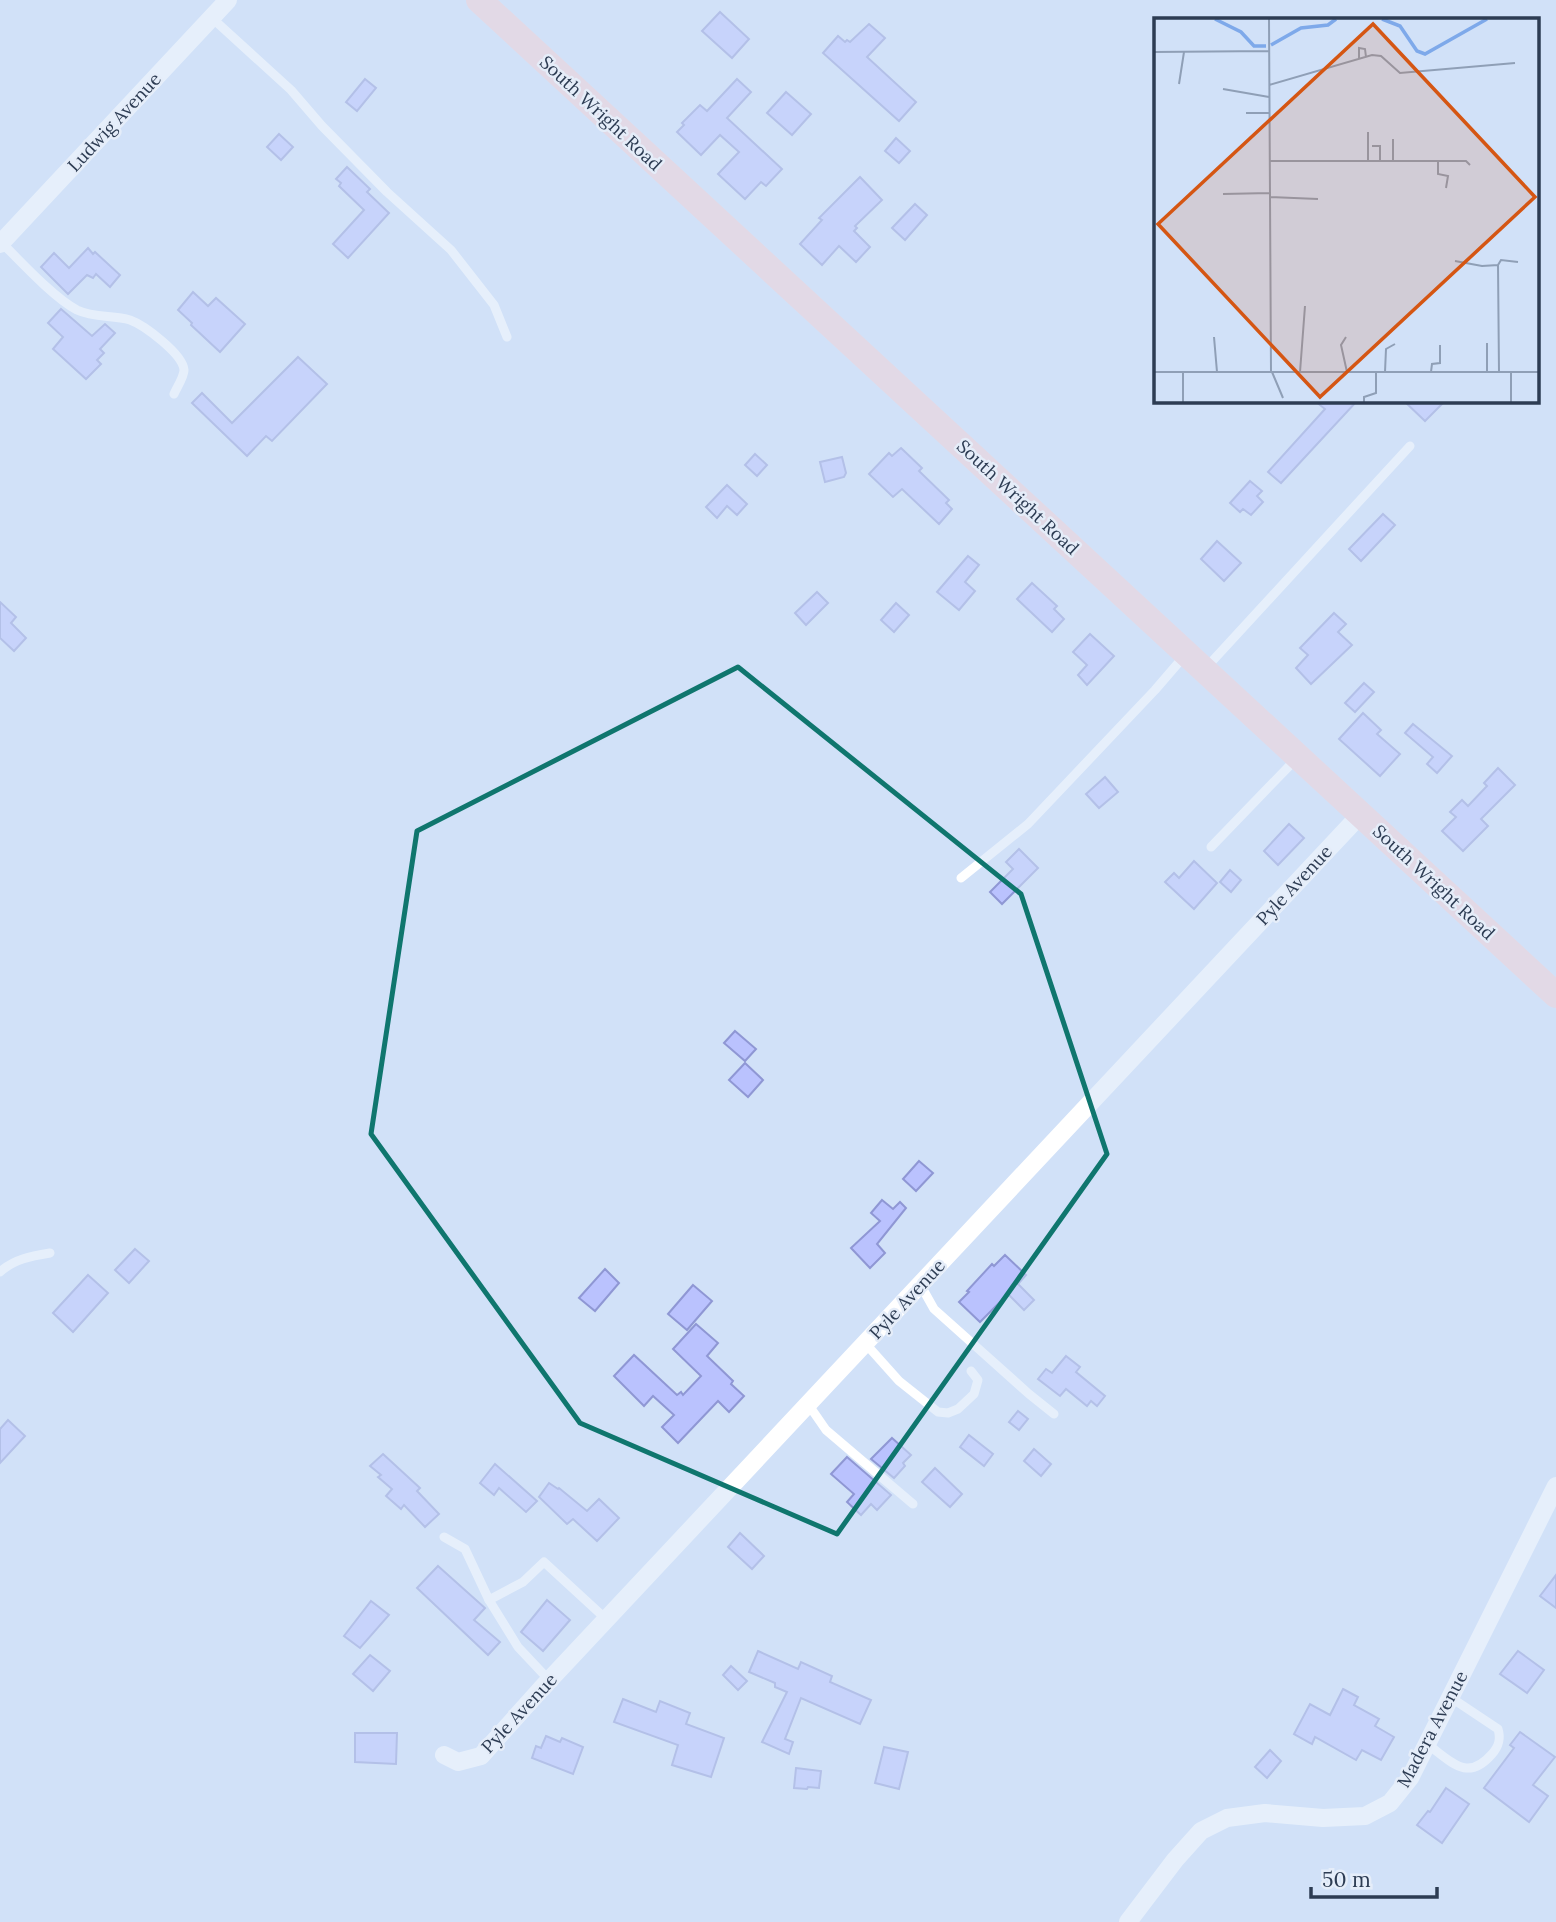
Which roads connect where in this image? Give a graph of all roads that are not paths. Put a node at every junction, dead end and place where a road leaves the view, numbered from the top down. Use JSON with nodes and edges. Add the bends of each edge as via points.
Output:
{"nodes":[{"id":1,"x":228,"y":0,"type":"edge"},
{"id":2,"x":479,"y":0,"type":"edge"},
{"id":3,"x":212,"y":18,"type":"junction"},
{"id":4,"x":1,"y":243,"type":"edge"},
{"id":5,"x":507,"y":337,"type":"dead end"},
{"id":6,"x":174,"y":394,"type":"dead end"},
{"id":7,"x":1410,"y":446,"type":"dead end"},
{"id":8,"x":1196,"y":662,"type":"junction"},
{"id":9,"x":1299,"y":756,"type":"junction"},
{"id":10,"x":1361,"y":814,"type":"junction"},
{"id":11,"x":1211,"y":848,"type":"dead end"},
{"id":12,"x":961,"y":878,"type":"dead end"},
{"id":13,"x":1556,"y":995,"type":"edge"},
{"id":14,"x":50,"y":1253,"type":"dead end"},
{"id":15,"x":0,"y":1272,"type":"edge"},
{"id":16,"x":920,"y":1284,"type":"junction"},
{"id":17,"x":865,"y":1343,"type":"junction"},
{"id":18,"x":971,"y":1371,"type":"dead end"},
{"id":19,"x":808,"y":1404,"type":"junction"},
{"id":20,"x":1054,"y":1415,"type":"dead end"},
{"id":21,"x":1556,"y":1486,"type":"edge"},
{"id":22,"x":913,"y":1504,"type":"dead end"},
{"id":23,"x":444,"y":1537,"type":"dead end"},
{"id":24,"x":489,"y":1600,"type":"junction"},
{"id":25,"x":606,"y":1619,"type":"junction"},
{"id":26,"x":549,"y":1680,"type":"junction"},
{"id":27,"x":1450,"y":1697,"type":"junction"},
{"id":28,"x":1427,"y":1744,"type":"junction"},
{"id":29,"x":444,"y":1755,"type":"dead end"},
{"id":30,"x":1128,"y":1922,"type":"edge"}],
"edges":[{"from":1,"to":3,"type":"street","name":"Ludwig Avenue"},
{"from":2,"to":8,"type":"main road","name":"South Wright Road"},
{"from":3,"to":4,"type":"street","name":"Ludwig Avenue"},
{"from":3,"to":5,"type":"lane","via":[[451,250],[494,305]]},
{"from":4,"to":6,"type":"lane","via":[[77,310],[129,320],[157,337],[183,366]]},
{"from":7,"to":8,"type":"lane"},
{"from":8,"to":9,"type":"main road","name":"South Wright Road"},
{"from":8,"to":12,"type":"lane","via":[[1155,690],[1028,824]]},
{"from":9,"to":10,"type":"main road","name":"South Wright Road"},
{"from":9,"to":11,"type":"lane"},
{"from":10,"to":13,"type":"main road","name":"South Wright Road"},
{"from":10,"to":16,"type":"street","name":"Pyle Avenue"},
{"from":14,"to":15,"type":"lane","via":[[25,1257]]},
{"from":16,"to":17,"type":"street","name":"Pyle Avenue"},
{"from":16,"to":20,"type":"lane","via":[[934,1309]]},
{"from":17,"to":18,"type":"lane","via":[[900,1381],[938,1412],[958,1409],[974,1394],[978,1380]]},
{"from":17,"to":19,"type":"street","name":"Pyle Avenue"},
{"from":19,"to":22,"type":"lane","via":[[826,1430]]},
{"from":19,"to":25,"type":"street","name":"Pyle Avenue"},
{"from":21,"to":27,"type":"street","name":"Madera Avenue"},
{"from":23,"to":24,"type":"lane","via":[[466,1549]]},
{"from":24,"to":25,"type":"lane","via":[[523,1582],[544,1562]]},
{"from":24,"to":26,"type":"lane","via":[[518,1647]]},
{"from":25,"to":26,"type":"street","name":"Pyle Avenue"},
{"from":26,"to":29,"type":"street","name":"Pyle Avenue","via":[[481,1756],[458,1762]]},
{"from":27,"to":28,"type":"street","name":"Madera Avenue"},
{"from":27,"to":28,"type":"lane","via":[[1497,1729],[1497,1747],[1472,1770]]},
{"from":28,"to":30,"type":"street","name":"Madera Avenue","via":[[1410,1778],[1390,1803],[1365,1816],[1265,1813],[1227,1818],[1201,1831]]}]}
